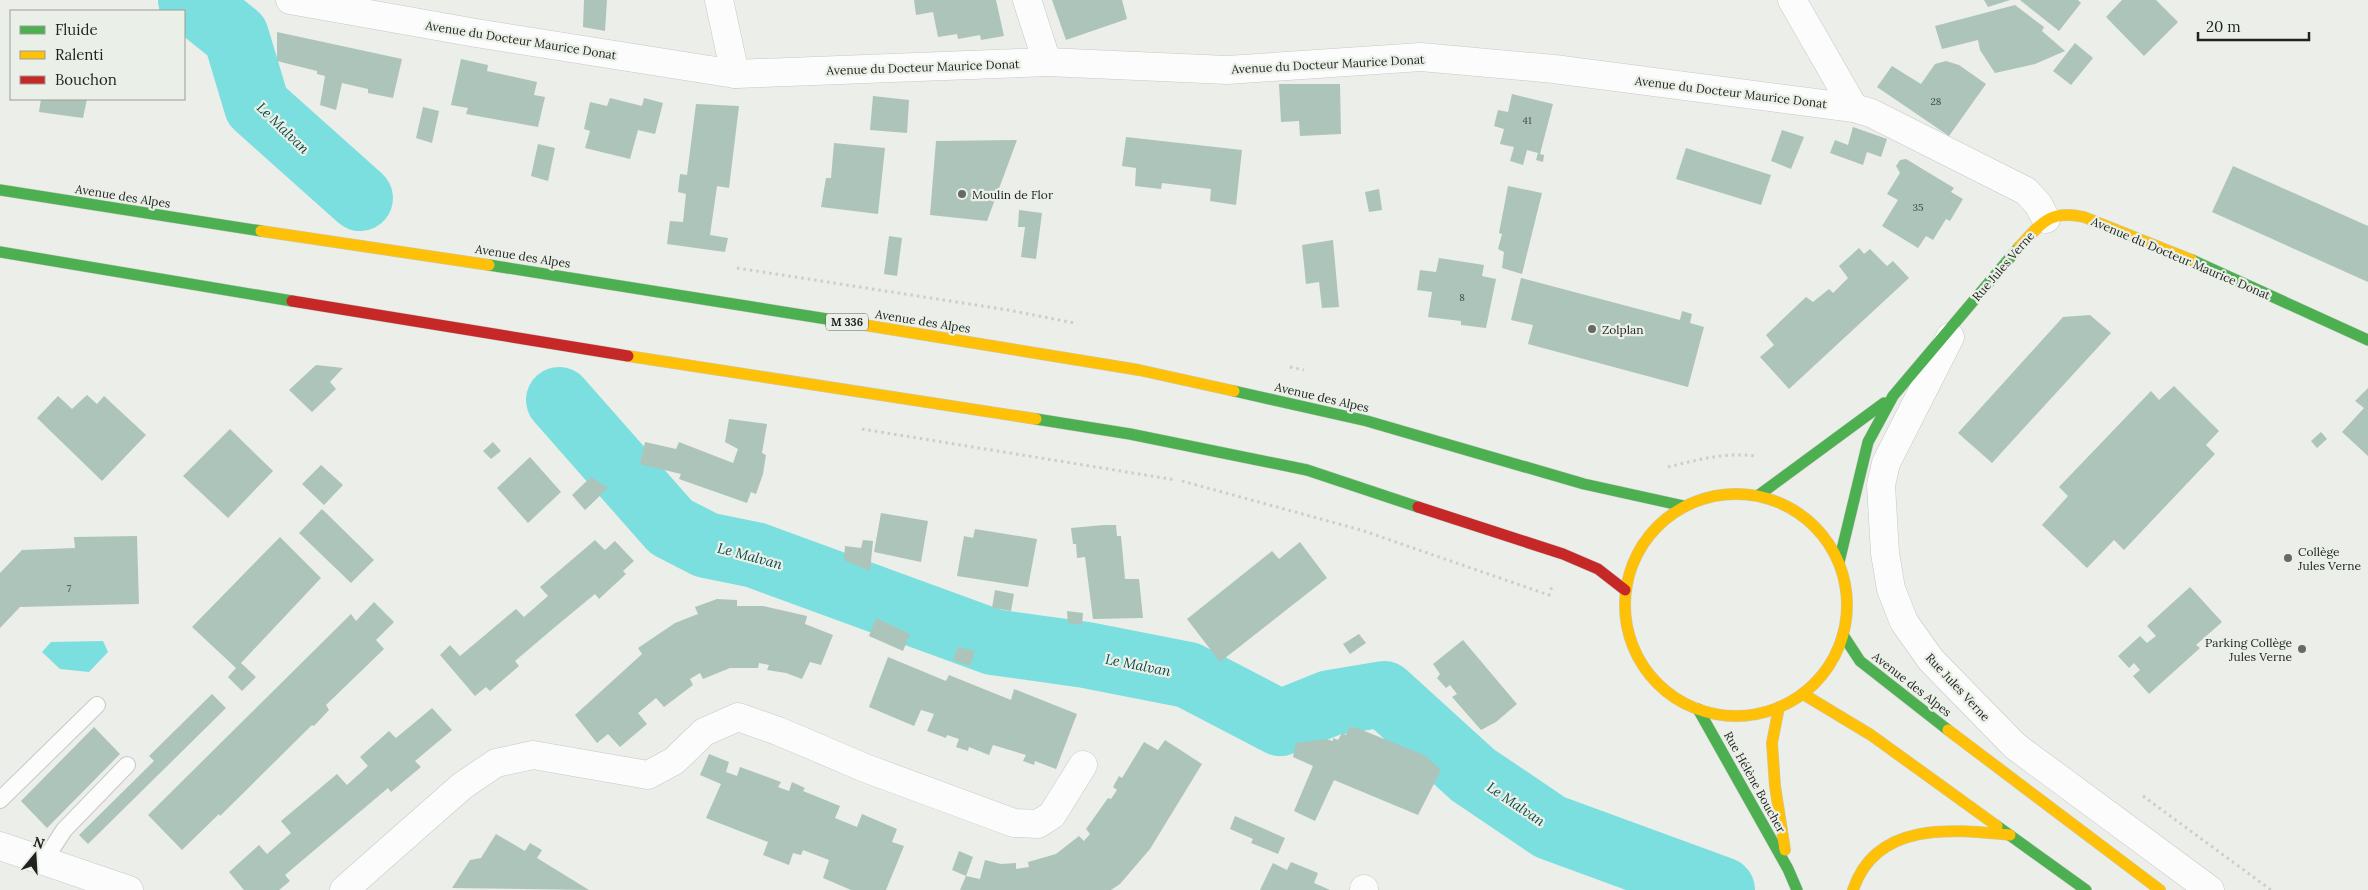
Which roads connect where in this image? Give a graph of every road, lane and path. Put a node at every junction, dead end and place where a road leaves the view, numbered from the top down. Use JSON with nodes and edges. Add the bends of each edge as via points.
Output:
{"nodes":[{"id":1,"x":290,"y":0,"type":"edge"},
{"id":2,"x":718,"y":0,"type":"edge"},
{"id":3,"x":1027,"y":0,"type":"edge"},
{"id":4,"x":1792,"y":0,"type":"edge"},
{"id":5,"x":1047,"y":62,"type":"junction"},
{"id":6,"x":735,"y":74,"type":"junction"},
{"id":7,"x":1854,"y":108,"type":"junction"},
{"id":8,"x":0,"y":190,"type":"edge"},
{"id":9,"x":2046,"y":219,"type":"junction"},
{"id":10,"x":0,"y":252,"type":"edge"},
{"id":11,"x":1961,"y":314,"type":"junction"},
{"id":12,"x":2368,"y":340,"type":"edge"},
{"id":13,"x":1893,"y":396,"type":"junction"},
{"id":14,"x":858,"y":428,"type":"dead end"},
{"id":15,"x":1764,"y":457,"type":"dead end"},
{"id":16,"x":1660,"y":469,"type":"dead end"},
{"id":17,"x":1758,"y":496,"type":"junction"},
{"id":18,"x":1684,"y":506,"type":"junction"},
{"id":19,"x":1839,"y":562,"type":"junction"},
{"id":20,"x":1625,"y":590,"type":"junction"},
{"id":21,"x":1549,"y":595,"type":"dead end"},
{"id":22,"x":1843,"y":635,"type":"junction"},
{"id":23,"x":1802,"y":694,"type":"junction"},
{"id":24,"x":98,"y":706,"type":"dead end"},
{"id":25,"x":1779,"y":707,"type":"junction"},
{"id":26,"x":1698,"y":709,"type":"junction"},
{"id":27,"x":1948,"y":730,"type":"junction"},
{"id":28,"x":2015,"y":746,"type":"junction"},
{"id":29,"x":127,"y":765,"type":"dead end"},
{"id":30,"x":1083,"y":765,"type":"dead end"},
{"id":31,"x":2140,"y":794,"type":"dead end"},
{"id":32,"x":0,"y":800,"type":"edge"},
{"id":33,"x":2011,"y":835,"type":"junction"},
{"id":34,"x":0,"y":846,"type":"edge"},
{"id":35,"x":44,"y":861,"type":"junction"},
{"id":36,"x":1788,"y":869,"type":"junction"},
{"id":37,"x":129,"y":890,"type":"edge"},
{"id":38,"x":344,"y":890,"type":"edge"},
{"id":39,"x":1798,"y":890,"type":"edge"},
{"id":40,"x":1853,"y":890,"type":"edge"},
{"id":41,"x":2086,"y":890,"type":"edge"},
{"id":42,"x":2160,"y":890,"type":"edge"},
{"id":43,"x":2210,"y":890,"type":"edge"},
{"id":44,"x":2271,"y":890,"type":"edge"}],
"edges":[{"from":1,"to":6,"type":"street","name":"Avenue du Docteur Maurice Donat","via":[[476,34]]},
{"from":2,"to":6,"type":"street"},
{"from":3,"to":5,"type":"street"},
{"from":4,"to":7,"type":"street"},
{"from":5,"to":6,"type":"street","name":"Avenue du Docteur Maurice Donat"},
{"from":5,"to":7,"type":"street","name":"Avenue du Docteur Maurice Donat","via":[[1227,70],[1421,57],[1554,69]]},
{"from":7,"to":9,"type":"street","name":"Avenue du Docteur Maurice Donat","via":[[1871,113],[2026,191]]},
{"from":8,"to":18,"type":"main road","name":"Avenue des Alpes","number":"M 336","via":[[1138,370],[1367,421],[1584,484]]},
{"from":9,"to":11,"type":"main road","name":"Rue Jules Verne"},
{"from":9,"to":12,"type":"main road","name":"Avenue du Docteur Maurice Donat","via":[[2071,214],[2084,217],[2186,258]]},
{"from":10,"to":20,"type":"main road","via":[[545,343],[1130,434],[1297,468],[1563,554],[1598,570]]},
{"from":11,"to":13,"type":"main road","name":"Rue Jules Verne"},
{"from":11,"to":28,"type":"street","name":"Rue Jules Verne","via":[[1886,462],[1881,485],[1885,553],[1891,589],[1904,622],[1931,660]]},
{"from":13,"to":17,"type":"main road","name":"Rue Jules Verne"},
{"from":13,"to":19,"type":"main road","name":"Rue Jules Verne","via":[[1868,442]]},
{"from":14,"to":21,"type":"path","via":[[1181,481],[1361,530]]},
{"from":15,"to":16,"type":"path","via":[[1715,456]]},
{"from":17,"to":18,"type":"main road","via":[[1720,494]]},
{"from":17,"to":19,"type":"main road","via":[[1792,508],[1820,532]]},
{"from":18,"to":20,"type":"main road","via":[[1662,521],[1644,540],[1632,564]]},
{"from":19,"to":22,"type":"main road","via":[[1846,586],[1847,611]]},
{"from":20,"to":26,"type":"main road","via":[[1627,628],[1641,662],[1665,690]]},
{"from":22,"to":23,"type":"main road","via":[[1834,658],[1820,678]]},
{"from":22,"to":27,"type":"main road","name":"Avenue des Alpes","via":[[1860,660]]},
{"from":23,"to":25,"type":"main road"},
{"from":23,"to":33,"type":"main road","via":[[1871,735]]},
{"from":24,"to":32,"type":"lane"},
{"from":25,"to":26,"type":"main road","via":[[1752,715],[1724,715]]},
{"from":25,"to":36,"type":"main road","name":"Rue Hélène Boucher","via":[[1772,743],[1774,786]]},
{"from":26,"to":36,"type":"main road","name":"Rue Hélène Boucher"},
{"from":27,"to":28,"type":"street"},
{"from":27,"to":42,"type":"main road","name":"Avenue des Alpes"},
{"from":28,"to":43,"type":"street","name":"Rue Jules Verne"},
{"from":29,"to":35,"type":"lane","via":[[64,830]]},
{"from":30,"to":38,"type":"street","via":[[1052,815],[1038,824],[1014,823],[738,717],[704,732],[674,761],[648,775],[533,755],[496,763],[462,786]]},
{"from":31,"to":44,"type":"path"},
{"from":33,"to":40,"type":"main road","via":[[1946,830],[1914,834],[1886,846],[1867,864]]},
{"from":33,"to":41,"type":"main road"},
{"from":34,"to":35,"type":"street"},
{"from":35,"to":37,"type":"street"},
{"from":36,"to":39,"type":"main road","name":"Rue Hélène Boucher"}]}
